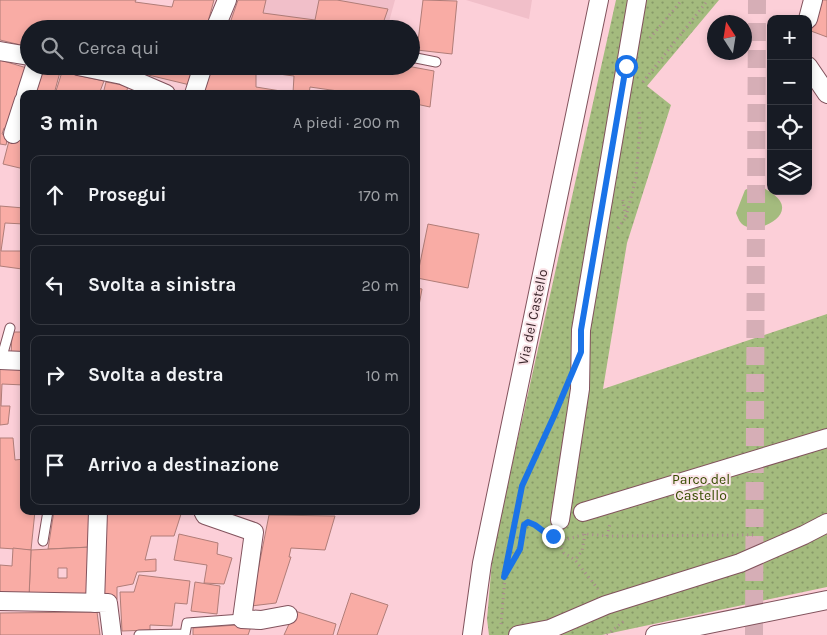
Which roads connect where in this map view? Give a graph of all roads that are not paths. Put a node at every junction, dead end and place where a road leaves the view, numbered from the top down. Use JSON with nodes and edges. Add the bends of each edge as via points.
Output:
{"nodes":[{"id":1,"x":227,"y":0,"type":"edge"},
{"id":2,"x":599,"y":0,"type":"edge"},
{"id":3,"x":637,"y":0,"type":"edge"},
{"id":4,"x":813,"y":0,"type":"edge"},
{"id":5,"x":809,"y":15,"type":"edge"},
{"id":6,"x":219,"y":20,"type":"edge"},
{"id":7,"x":0,"y":51,"type":"edge"},
{"id":8,"x":20,"y":54,"type":"edge"},
{"id":9,"x":420,"y":59,"type":"edge"},
{"id":10,"x":436,"y":62,"type":"dead end"},
{"id":11,"x":812,"y":72,"type":"edge"},
{"id":12,"x":32,"y":75,"type":"edge"},
{"id":13,"x":122,"y":75,"type":"edge"},
{"id":14,"x":200,"y":75,"type":"edge"},
{"id":15,"x":27,"y":90,"type":"edge"},
{"id":16,"x":157,"y":90,"type":"edge"},
{"id":17,"x":195,"y":90,"type":"edge"},
{"id":18,"x":827,"y":94,"type":"edge"},
{"id":19,"x":20,"y":112,"type":"edge"},
{"id":20,"x":13,"y":134,"type":"dead end"},
{"id":21,"x":10,"y":328,"type":"dead end"},
{"id":22,"x":0,"y":360,"type":"edge"},
{"id":23,"x":20,"y":361,"type":"edge"},
{"id":24,"x":827,"y":438,"type":"edge"},
{"id":25,"x":583,"y":512,"type":"dead end"},
{"id":26,"x":47,"y":515,"type":"edge"},
{"id":27,"x":98,"y":515,"type":"edge"},
{"id":28,"x":205,"y":515,"type":"edge"},
{"id":29,"x":560,"y":520,"type":"dead end"},
{"id":30,"x":827,"y":522,"type":"edge"},
{"id":31,"x":43,"y":541,"type":"dead end"},
{"id":32,"x":827,"y":600,"type":"edge"},
{"id":33,"x":0,"y":601,"type":"edge"},
{"id":34,"x":95,"y":603,"type":"junction"},
{"id":35,"x":288,"y":615,"type":"dead end"},
{"id":36,"x":242,"y":619,"type":"junction"},
{"id":37,"x":257,"y":627,"type":"edge"},
{"id":38,"x":112,"y":635,"type":"edge"},
{"id":39,"x":139,"y":635,"type":"edge"},
{"id":40,"x":472,"y":635,"type":"edge"},
{"id":41,"x":518,"y":635,"type":"edge"},
{"id":42,"x":655,"y":635,"type":"edge"}],
"edges":[{"from":1,"to":6,"type":"street"},
{"from":2,"to":40,"type":"street","name":"Via del Castello","via":[[482,563]]},
{"from":3,"to":29,"type":"street","via":[[581,330],[580,389]]},
{"from":4,"to":5,"type":"street"},
{"from":7,"to":8,"type":"street"},
{"from":9,"to":10,"type":"lane"},
{"from":11,"to":18,"type":"street"},
{"from":12,"to":15,"type":"street"},
{"from":13,"to":16,"type":"street"},
{"from":14,"to":17,"type":"street"},
{"from":19,"to":20,"type":"street"},
{"from":21,"to":22,"type":"lane"},
{"from":22,"to":23,"type":"street"},
{"from":24,"to":25,"type":"street"},
{"from":26,"to":31,"type":"lane"},
{"from":27,"to":34,"type":"street"},
{"from":28,"to":36,"type":"street","via":[[254,532]]},
{"from":30,"to":41,"type":"street","via":[[740,563],[612,603],[550,628]]},
{"from":32,"to":42,"type":"street"},
{"from":33,"to":34,"type":"street"},
{"from":34,"to":38,"type":"street","via":[[108,603]]},
{"from":35,"to":37,"type":"street"},
{"from":36,"to":37,"type":"street"},
{"from":36,"to":39,"type":"lane","via":[[187,623],[185,634]]}]}
